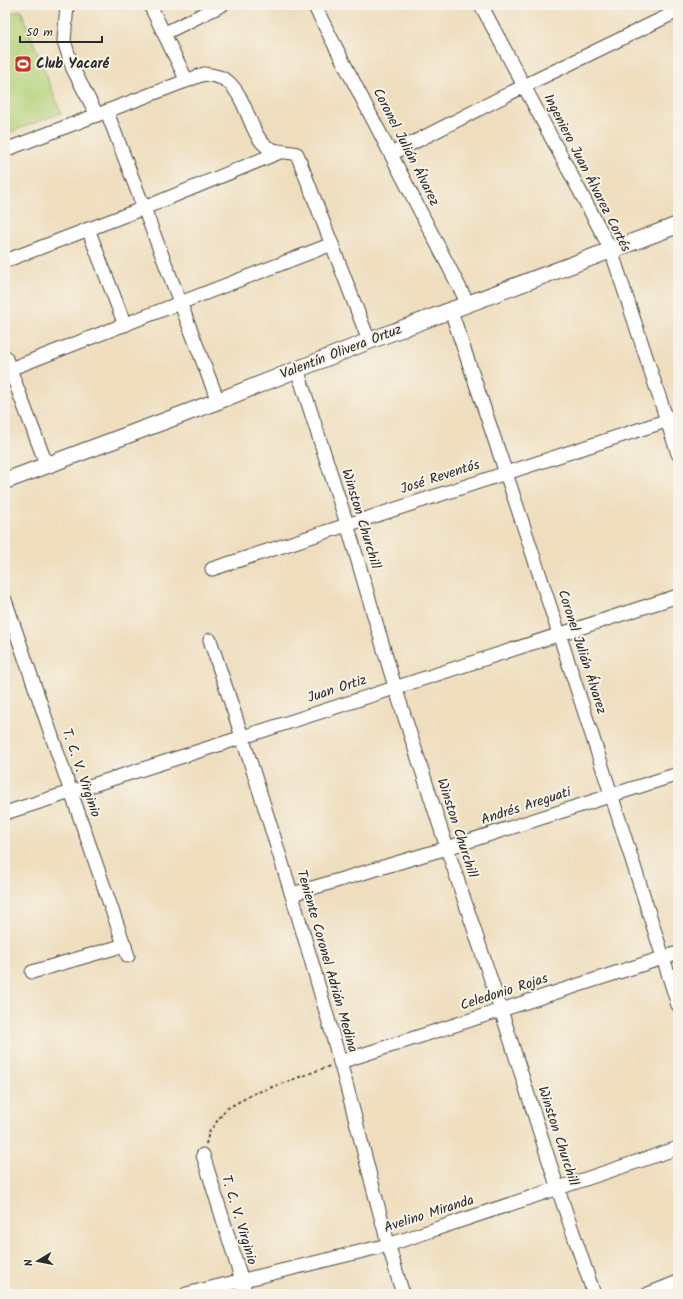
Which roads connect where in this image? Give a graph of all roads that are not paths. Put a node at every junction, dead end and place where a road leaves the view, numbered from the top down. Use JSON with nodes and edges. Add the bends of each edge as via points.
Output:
{"nodes":[{"id":1,"x":67,"y":5,"type":"edge"},
{"id":2,"x":150,"y":5,"type":"edge"},
{"id":3,"x":222,"y":5,"type":"edge"},
{"id":4,"x":314,"y":5,"type":"edge"},
{"id":5,"x":481,"y":5,"type":"edge"},
{"id":6,"x":678,"y":11,"type":"edge"},
{"id":7,"x":165,"y":33,"type":"junction"},
{"id":8,"x":187,"y":81,"type":"junction"},
{"id":9,"x":524,"y":86,"type":"junction"},
{"id":10,"x":102,"y":114,"type":"junction"},
{"id":11,"x":5,"y":150,"type":"edge"},
{"id":12,"x":280,"y":152,"type":"junction"},
{"id":13,"x":391,"y":154,"type":"junction"},
{"id":14,"x":144,"y":208,"type":"junction"},
{"id":15,"x":678,"y":225,"type":"edge"},
{"id":16,"x":88,"y":229,"type":"junction"},
{"id":17,"x":332,"y":244,"type":"junction"},
{"id":18,"x":611,"y":250,"type":"junction"},
{"id":19,"x":5,"y":261,"type":"edge"},
{"id":20,"x":180,"y":303,"type":"junction"},
{"id":21,"x":468,"y":304,"type":"junction"},
{"id":22,"x":451,"y":311,"type":"junction"},
{"id":23,"x":125,"y":325,"type":"junction"},
{"id":24,"x":369,"y":341,"type":"junction"},
{"id":25,"x":5,"y":356,"type":"edge"},
{"id":26,"x":10,"y":369,"type":"junction"},
{"id":27,"x":297,"y":369,"type":"junction"},
{"id":28,"x":218,"y":401,"type":"junction"},
{"id":29,"x":673,"y":419,"type":"edge"},
{"id":30,"x":678,"y":454,"type":"edge"},
{"id":31,"x":47,"y":466,"type":"junction"},
{"id":32,"x":507,"y":473,"type":"junction"},
{"id":33,"x":5,"y":481,"type":"edge"},
{"id":34,"x":347,"y":524,"type":"junction"},
{"id":35,"x":212,"y":569,"type":"dead end"},
{"id":36,"x":678,"y":596,"type":"edge"},
{"id":37,"x":5,"y":600,"type":"edge"},
{"id":38,"x":560,"y":634,"type":"junction"},
{"id":39,"x":210,"y":640,"type":"dead end"},
{"id":40,"x":395,"y":687,"type":"junction"},
{"id":41,"x":243,"y":737,"type":"junction"},
{"id":42,"x":678,"y":774,"type":"edge"},
{"id":43,"x":71,"y":792,"type":"junction"},
{"id":44,"x":612,"y":795,"type":"junction"},
{"id":45,"x":5,"y":813,"type":"edge"},
{"id":46,"x":447,"y":848,"type":"junction"},
{"id":47,"x":292,"y":894,"type":"junction"},
{"id":48,"x":678,"y":953,"type":"edge"},
{"id":49,"x":663,"y":958,"type":"junction"},
{"id":50,"x":32,"y":972,"type":"dead end"},
{"id":51,"x":678,"y":1005,"type":"edge"},
{"id":52,"x":501,"y":1010,"type":"junction"},
{"id":53,"x":340,"y":1062,"type":"junction"},
{"id":54,"x":678,"y":1148,"type":"edge"},
{"id":55,"x":203,"y":1155,"type":"road end"},
{"id":56,"x":558,"y":1189,"type":"junction"},
{"id":57,"x":388,"y":1245,"type":"junction"},
{"id":58,"x":241,"y":1280,"type":"junction"},
{"id":59,"x":678,"y":1282,"type":"edge"},
{"id":60,"x":186,"y":1294,"type":"edge"},
{"id":61,"x":246,"y":1294,"type":"edge"},
{"id":62,"x":403,"y":1294,"type":"edge"},
{"id":63,"x":594,"y":1294,"type":"edge"},
{"id":64,"x":648,"y":1294,"type":"edge"}],
"edges":[{"from":1,"to":10,"type":"street","via":[[64,41],[73,69]]},
{"from":2,"to":7,"type":"street"},
{"from":3,"to":7,"type":"street"},
{"from":4,"to":13,"type":"street","name":"Coronel Julián Álvarez"},
{"from":5,"to":9,"type":"street","name":"Ingeniero Juan Álvarez Cortés"},
{"from":6,"to":9,"type":"street"},
{"from":7,"to":8,"type":"street"},
{"from":8,"to":10,"type":"street"},
{"from":8,"to":12,"type":"street","via":[[204,74],[227,80],[236,91],[258,137],[267,147]]},
{"from":9,"to":13,"type":"street"},
{"from":9,"to":18,"type":"street","name":"Ingeniero Juan Álvarez Cortés"},
{"from":10,"to":11,"type":"street"},
{"from":10,"to":14,"type":"street"},
{"from":12,"to":14,"type":"street"},
{"from":12,"to":17,"type":"street","via":[[297,154]]},
{"from":13,"to":21,"type":"street","name":"Coronel Julián Álvarez"},
{"from":14,"to":16,"type":"street"},
{"from":14,"to":20,"type":"street"},
{"from":15,"to":18,"type":"street","name":"Valentín Olivera Ortuz"},
{"from":16,"to":19,"type":"street"},
{"from":16,"to":23,"type":"street"},
{"from":17,"to":20,"type":"street"},
{"from":17,"to":24,"type":"street"},
{"from":18,"to":21,"type":"street","name":"Valentín Olivera Ortuz"},
{"from":18,"to":29,"type":"street","name":"Ingeniero Juan Álvarez Cortés"},
{"from":20,"to":23,"type":"street"},
{"from":20,"to":28,"type":"street"},
{"from":21,"to":22,"type":"street","name":"Valentín Olivera Ortuz"},
{"from":22,"to":24,"type":"street","name":"Valentín Olivera Ortuz"},
{"from":22,"to":32,"type":"street","name":"Coronel Julián Álvarez"},
{"from":23,"to":26,"type":"street"},
{"from":24,"to":27,"type":"street","name":"Valentín Olivera Ortuz"},
{"from":25,"to":26,"type":"street"},
{"from":26,"to":31,"type":"street"},
{"from":27,"to":28,"type":"street","name":"Valentín Olivera Ortuz"},
{"from":27,"to":34,"type":"street","name":"Winston Churchill"},
{"from":28,"to":31,"type":"street","name":"Valentín Olivera Ortuz"},
{"from":29,"to":30,"type":"street","name":"Ingeniero Juan Álvarez Cortés"},
{"from":29,"to":32,"type":"street","name":"José Reventós"},
{"from":31,"to":33,"type":"street","name":"Valentín Olivera Ortuz"},
{"from":32,"to":34,"type":"street","name":"José Reventós"},
{"from":32,"to":38,"type":"street","name":"Coronel Julián Álvarez"},
{"from":34,"to":35,"type":"street","name":"José Reventós"},
{"from":34,"to":40,"type":"street","name":"Winston Churchill"},
{"from":36,"to":38,"type":"street","name":"Juan Ortiz"},
{"from":37,"to":43,"type":"street","name":"T. C. V. Virginio"},
{"from":38,"to":40,"type":"street","name":"Juan Ortiz"},
{"from":38,"to":44,"type":"street","name":"Coronel Julián Álvarez"},
{"from":39,"to":41,"type":"street","name":"Teniente Coronel Adrián Medina"},
{"from":40,"to":41,"type":"street","name":"Juan Ortiz"},
{"from":40,"to":46,"type":"street","name":"Winston Churchill"},
{"from":41,"to":43,"type":"street","name":"Juan Ortiz"},
{"from":41,"to":47,"type":"street","name":"Teniente Coronel Adrián Medina"},
{"from":42,"to":44,"type":"street","name":"Andrés Areguati"},
{"from":43,"to":45,"type":"street","name":"Juan Ortiz"},
{"from":43,"to":50,"type":"street","name":"T. C. V. Virginio","via":[[126,950]]},
{"from":44,"to":46,"type":"street","name":"Andrés Areguati"},
{"from":44,"to":49,"type":"street","name":"Coronel Julián Álvarez"},
{"from":46,"to":47,"type":"street","name":"Andrés Areguati"},
{"from":46,"to":52,"type":"street","name":"Winston Churchill"},
{"from":47,"to":53,"type":"street","name":"Teniente Coronel Adrián Medina"},
{"from":48,"to":49,"type":"street","name":"Celedonio Rojas"},
{"from":49,"to":51,"type":"street","name":"Coronel Julián Álvarez"},
{"from":49,"to":52,"type":"street","name":"Celedonio Rojas"},
{"from":52,"to":53,"type":"street","name":"Celedonio Rojas"},
{"from":52,"to":56,"type":"street","name":"Winston Churchill"},
{"from":53,"to":57,"type":"street","name":"Teniente Coronel Adrián Medina"},
{"from":54,"to":56,"type":"street","name":"Avelino Miranda"},
{"from":55,"to":58,"type":"street","name":"T. C. V. Virginio"},
{"from":56,"to":57,"type":"street","name":"Avelino Miranda"},
{"from":56,"to":63,"type":"street","name":"Winston Churchill"},
{"from":57,"to":58,"type":"street","name":"Avelino Miranda"},
{"from":57,"to":62,"type":"street","name":"Teniente Coronel Adrián Medina"},
{"from":58,"to":60,"type":"street","name":"Avelino Miranda"},
{"from":58,"to":61,"type":"street","name":"T. C. V. Virginio"},
{"from":59,"to":64,"type":"street"}]}
